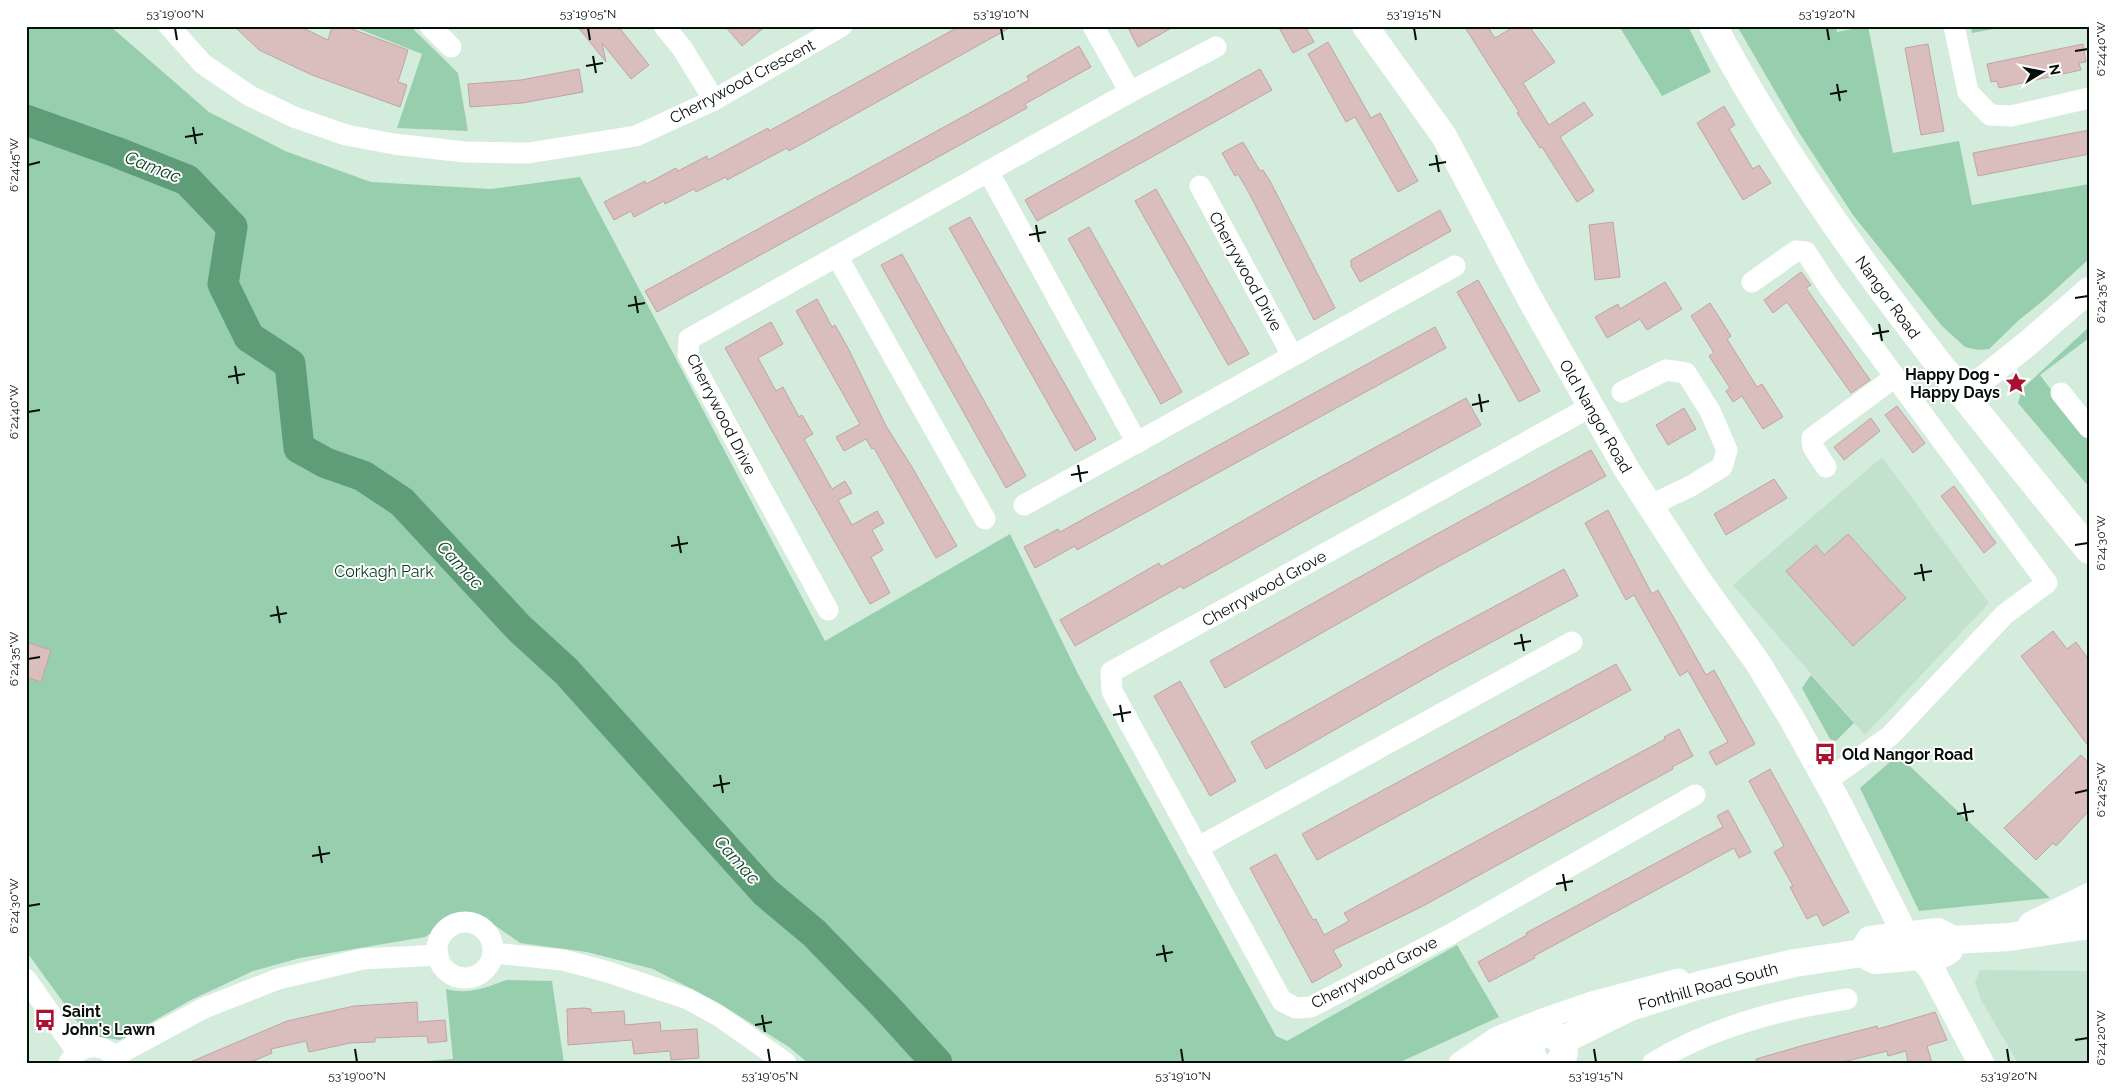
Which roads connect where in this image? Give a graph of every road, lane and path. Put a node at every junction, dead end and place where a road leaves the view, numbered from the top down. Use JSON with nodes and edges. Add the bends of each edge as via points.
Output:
{"nodes":[{"id":1,"x":169,"y":26,"type":"edge"},
{"id":2,"x":430,"y":26,"type":"edge"},
{"id":3,"x":664,"y":26,"type":"edge"},
{"id":4,"x":842,"y":26,"type":"edge"},
{"id":5,"x":1093,"y":26,"type":"edge"},
{"id":6,"x":1365,"y":26,"type":"edge"},
{"id":7,"x":1714,"y":26,"type":"edge"},
{"id":8,"x":1954,"y":26,"type":"edge"},
{"id":9,"x":451,"y":47,"type":"dead end"},
{"id":10,"x":1216,"y":47,"type":"dead end"},
{"id":11,"x":1130,"y":92,"type":"junction"},
{"id":12,"x":2089,"y":98,"type":"edge"},
{"id":13,"x":714,"y":100,"type":"junction"},
{"id":14,"x":988,"y":171,"type":"junction"},
{"id":15,"x":1200,"y":186,"type":"dead end"},
{"id":16,"x":837,"y":256,"type":"junction"},
{"id":17,"x":1455,"y":266,"type":"dead end"},
{"id":18,"x":1752,"y":282,"type":"dead end"},
{"id":19,"x":2089,"y":290,"type":"edge"},
{"id":20,"x":1292,"y":355,"type":"junction"},
{"id":21,"x":1895,"y":377,"type":"junction"},
{"id":22,"x":1622,"y":392,"type":"dead end"},
{"id":23,"x":2061,"y":393,"type":"dead end"},
{"id":24,"x":1963,"y":395,"type":"junction"},
{"id":25,"x":1590,"y":407,"type":"junction"},
{"id":26,"x":2089,"y":428,"type":"edge"},
{"id":27,"x":1137,"y":443,"type":"junction"},
{"id":28,"x":1826,"y":467,"type":"dead end"},
{"id":29,"x":1024,"y":505,"type":"dead end"},
{"id":30,"x":1650,"y":506,"type":"junction"},
{"id":31,"x":985,"y":519,"type":"dead end"},
{"id":32,"x":2089,"y":550,"type":"edge"},
{"id":33,"x":828,"y":610,"type":"dead end"},
{"id":34,"x":1572,"y":642,"type":"dead end"},
{"id":35,"x":1826,"y":781,"type":"junction"},
{"id":36,"x":1695,"y":795,"type":"dead end"},
{"id":37,"x":1197,"y":848,"type":"junction"},
{"id":38,"x":2089,"y":897,"type":"edge"},
{"id":39,"x":2089,"y":925,"type":"edge"},
{"id":40,"x":2009,"y":937,"type":"junction"},
{"id":41,"x":2089,"y":941,"type":"edge"},
{"id":42,"x":1912,"y":945,"type":"junction"},
{"id":43,"x":493,"y":953,"type":"junction"},
{"id":44,"x":438,"y":956,"type":"junction"},
{"id":45,"x":1795,"y":963,"type":"junction"},
{"id":46,"x":26,"y":979,"type":"edge"},
{"id":47,"x":1848,"y":999,"type":"dead end"},
{"id":48,"x":1560,"y":1052,"type":"edge"},
{"id":49,"x":73,"y":1057,"type":"edge"},
{"id":50,"x":1533,"y":1057,"type":"edge"},
{"id":51,"x":117,"y":1060,"type":"edge"},
{"id":52,"x":786,"y":1063,"type":"edge"},
{"id":53,"x":1459,"y":1063,"type":"edge"},
{"id":54,"x":1485,"y":1063,"type":"edge"},
{"id":55,"x":1653,"y":1063,"type":"edge"},
{"id":56,"x":1981,"y":1063,"type":"edge"}],
"edges":[{"from":1,"to":13,"type":"street","name":"Cherrywood Crescent","via":[[203,64],[250,96],[294,117],[346,135],[394,144],[465,152],[528,153],[636,136]]},
{"from":2,"to":9,"type":"street"},
{"from":3,"to":13,"type":"street","via":[[682,48]]},
{"from":4,"to":13,"type":"street","name":"Cherrywood Crescent"},
{"from":5,"to":11,"type":"street"},
{"from":6,"to":25,"type":"street","name":"Old Nangor Road","via":[[1444,136]]},
{"from":7,"to":24,"type":"main road","name":"Nangor Road","via":[[1806,181],[1897,310]]},
{"from":8,"to":12,"type":"street","via":[[1968,92],[1990,115],[2011,116]]},
{"from":10,"to":11,"type":"street","name":"Cherrywood Drive"},
{"from":11,"to":14,"type":"street","name":"Cherrywood Drive"},
{"from":14,"to":16,"type":"street","name":"Cherrywood Drive"},
{"from":14,"to":27,"type":"street"},
{"from":15,"to":20,"type":"street","name":"Cherrywood Drive"},
{"from":16,"to":31,"type":"street"},
{"from":16,"to":33,"type":"street","name":"Cherrywood Drive","via":[[704,329],[689,339],[688,354]]},
{"from":17,"to":20,"type":"street"},
{"from":18,"to":21,"type":"street","via":[[1796,251],[1806,252]]},
{"from":19,"to":24,"type":"street"},
{"from":20,"to":27,"type":"street"},
{"from":21,"to":28,"type":"street","via":[[1812,438],[1813,447]]},
{"from":21,"to":35,"type":"street","via":[[2047,584],[2005,614],[1890,736]]},
{"from":22,"to":30,"type":"street","via":[[1666,370],[1686,374],[1710,411],[1727,450],[1722,466]]},
{"from":23,"to":26,"type":"street"},
{"from":24,"to":32,"type":"main road","name":"Nangor Road"},
{"from":25,"to":30,"type":"street","name":"Old Nangor Road"},
{"from":25,"to":37,"type":"street","name":"Cherrywood Grove","via":[[1111,672],[1112,691]]},
{"from":27,"to":29,"type":"street"},
{"from":30,"to":35,"type":"street","name":"Old Nangor Road","via":[[1758,664]]},
{"from":34,"to":37,"type":"street"},
{"from":35,"to":42,"type":"street","name":"Old Nangor Road"},
{"from":36,"to":37,"type":"street","name":"Cherrywood Grove","via":[[1451,934],[1311,1007],[1296,1008],[1282,1000]]},
{"from":38,"to":40,"type":"main road"},
{"from":39,"to":40,"type":"main road","name":"Fonthill Road South"},
{"from":40,"to":41,"type":"main road"},
{"from":40,"to":42,"type":"main road","name":"Fonthill Road South","via":[[1953,940],[1938,932]]},
{"from":42,"to":45,"type":"main road","name":"Fonthill Road South","via":[[1870,940],[1862,954]]},
{"from":42,"to":56,"type":"street","name":"Old Nangor Road","via":[[1932,970]]},
{"from":43,"to":44,"type":"street","via":[[486,969],[471,978],[446,971]]},
{"from":43,"to":44,"type":"street","via":[[489,936],[483,929],[466,922],[443,934]]},
{"from":43,"to":52,"type":"street","via":[[563,960],[688,999],[719,1016]]},
{"from":44,"to":51,"type":"street","via":[[364,958],[278,979],[204,1008]]},
{"from":45,"to":48,"type":"main road","name":"Fonthill Road South","via":[[1700,985],[1630,1007]]},
{"from":45,"to":53,"type":"street","via":[[1721,969],[1592,1002],[1497,1037]]},
{"from":46,"to":49,"type":"street"},
{"from":47,"to":55,"type":"street","via":[[1783,1012],[1715,1032]]},
{"from":48,"to":50,"type":"main road","name":"Fonthill Road South","via":[[1551,1034],[1541,1035],[1533,1042]]},
{"from":49,"to":51,"type":"street","via":[[93,1046],[109,1050]]},
{"from":50,"to":54,"type":"main road","name":"Fonthill Road South","via":[[1516,1053]]}]}
